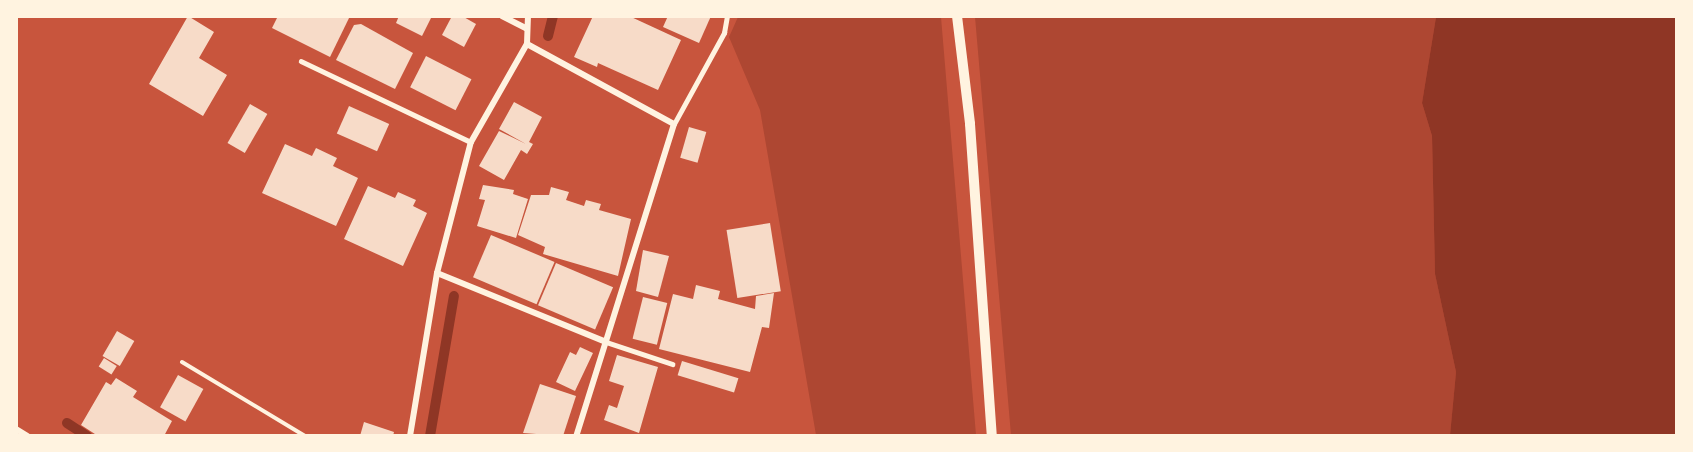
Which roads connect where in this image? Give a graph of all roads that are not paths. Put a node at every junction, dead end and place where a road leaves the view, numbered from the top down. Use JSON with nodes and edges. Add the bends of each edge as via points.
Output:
{"nodes":[{"id":1,"x":502,"y":16,"type":"edge"},
{"id":2,"x":528,"y":16,"type":"edge"},
{"id":3,"x":727,"y":16,"type":"edge"},
{"id":4,"x":957,"y":16,"type":"edge"},
{"id":5,"x":526,"y":28,"type":"junction"},
{"id":6,"x":527,"y":44,"type":"junction"},
{"id":7,"x":301,"y":61,"type":"dead end"},
{"id":8,"x":674,"y":124,"type":"junction"},
{"id":9,"x":471,"y":142,"type":"junction"},
{"id":10,"x":436,"y":273,"type":"junction"},
{"id":11,"x":606,"y":342,"type":"junction"},
{"id":12,"x":672,"y":364,"type":"dead end"},
{"id":13,"x":16,"y":429,"type":"edge"},
{"id":14,"x":27,"y":435,"type":"edge"},
{"id":15,"x":410,"y":435,"type":"edge"},
{"id":16,"x":576,"y":435,"type":"edge"},
{"id":17,"x":993,"y":435,"type":"edge"}],
"edges":[{"from":1,"to":5,"type":"street"},
{"from":2,"to":5,"type":"street"},
{"from":3,"to":8,"type":"lane","via":[[724,33]]},
{"from":4,"to":17,"type":"street","via":[[970,124]]},
{"from":5,"to":6,"type":"street"},
{"from":6,"to":8,"type":"street"},
{"from":6,"to":9,"type":"street"},
{"from":7,"to":9,"type":"lane"},
{"from":8,"to":11,"type":"street"},
{"from":9,"to":10,"type":"street"},
{"from":10,"to":11,"type":"street"},
{"from":10,"to":15,"type":"street"},
{"from":11,"to":12,"type":"lane"},
{"from":11,"to":16,"type":"street"},
{"from":13,"to":14,"type":"street"}]}
